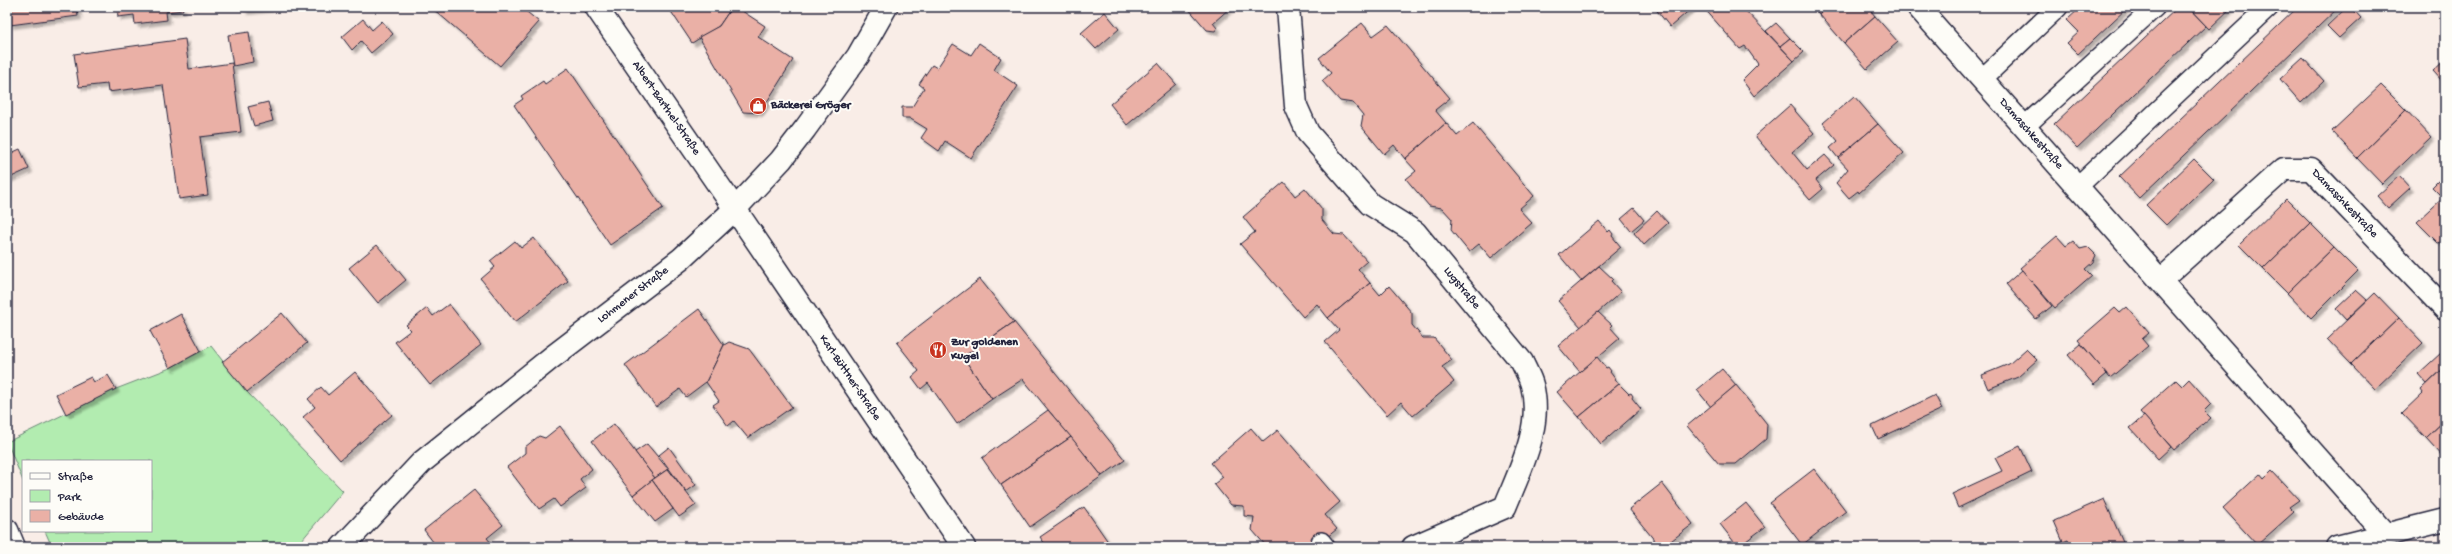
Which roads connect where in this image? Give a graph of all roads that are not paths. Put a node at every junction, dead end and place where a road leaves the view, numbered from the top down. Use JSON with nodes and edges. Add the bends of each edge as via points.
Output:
{"nodes":[{"id":1,"x":596,"y":7,"type":"edge"},
{"id":2,"x":886,"y":7,"type":"edge"},
{"id":3,"x":1288,"y":7,"type":"edge"},
{"id":4,"x":1918,"y":7,"type":"edge"},
{"id":5,"x":2058,"y":7,"type":"edge"},
{"id":6,"x":2155,"y":7,"type":"edge"},
{"id":7,"x":2269,"y":7,"type":"edge"},
{"id":8,"x":1982,"y":79,"type":"junction"},
{"id":9,"x":2024,"y":127,"type":"junction"},
{"id":10,"x":2077,"y":187,"type":"junction"},
{"id":11,"x":735,"y":209,"type":"junction"},
{"id":12,"x":2160,"y":280,"type":"junction"},
{"id":13,"x":2445,"y":309,"type":"edge"},
{"id":14,"x":2445,"y":520,"type":"edge"},
{"id":15,"x":7,"y":530,"type":"edge"},
{"id":16,"x":2386,"y":536,"type":"junction"},
{"id":17,"x":14,"y":547,"type":"edge"},
{"id":18,"x":342,"y":547,"type":"edge"},
{"id":19,"x":964,"y":547,"type":"edge"},
{"id":20,"x":1413,"y":547,"type":"edge"},
{"id":21,"x":2337,"y":547,"type":"edge"}],
"edges":[{"from":1,"to":11,"type":"street","name":"Albert-Barthel-Straße"},
{"from":2,"to":11,"type":"street","name":"Lohmener Straße","via":[[858,56],[805,129],[781,160]]},
{"from":3,"to":20,"type":"street","name":"Lugstraße","via":[[1296,106],[1308,133],[1370,204],[1415,232],[1522,362],[1532,385],[1535,409],[1528,450],[1505,507]]},
{"from":4,"to":8,"type":"street","name":"Damaschkestraße"},
{"from":5,"to":8,"type":"lane"},
{"from":6,"to":9,"type":"lane"},
{"from":7,"to":10,"type":"lane"},
{"from":8,"to":9,"type":"street","name":"Damaschkestraße"},
{"from":9,"to":10,"type":"street","name":"Damaschkestraße"},
{"from":10,"to":12,"type":"street","name":"Damaschkestraße"},
{"from":11,"to":18,"type":"street","name":"Lohmener Straße","via":[[681,259],[551,358],[422,462]]},
{"from":11,"to":19,"type":"street","name":"Karl-Büttner-Straße"},
{"from":12,"to":13,"type":"street","name":"Damaschkestraße","via":[[2284,169],[2311,169]]},
{"from":12,"to":16,"type":"street","name":"Damaschkestraße"},
{"from":14,"to":16,"type":"street"},
{"from":15,"to":17,"type":"street"},
{"from":16,"to":21,"type":"street"}]}
